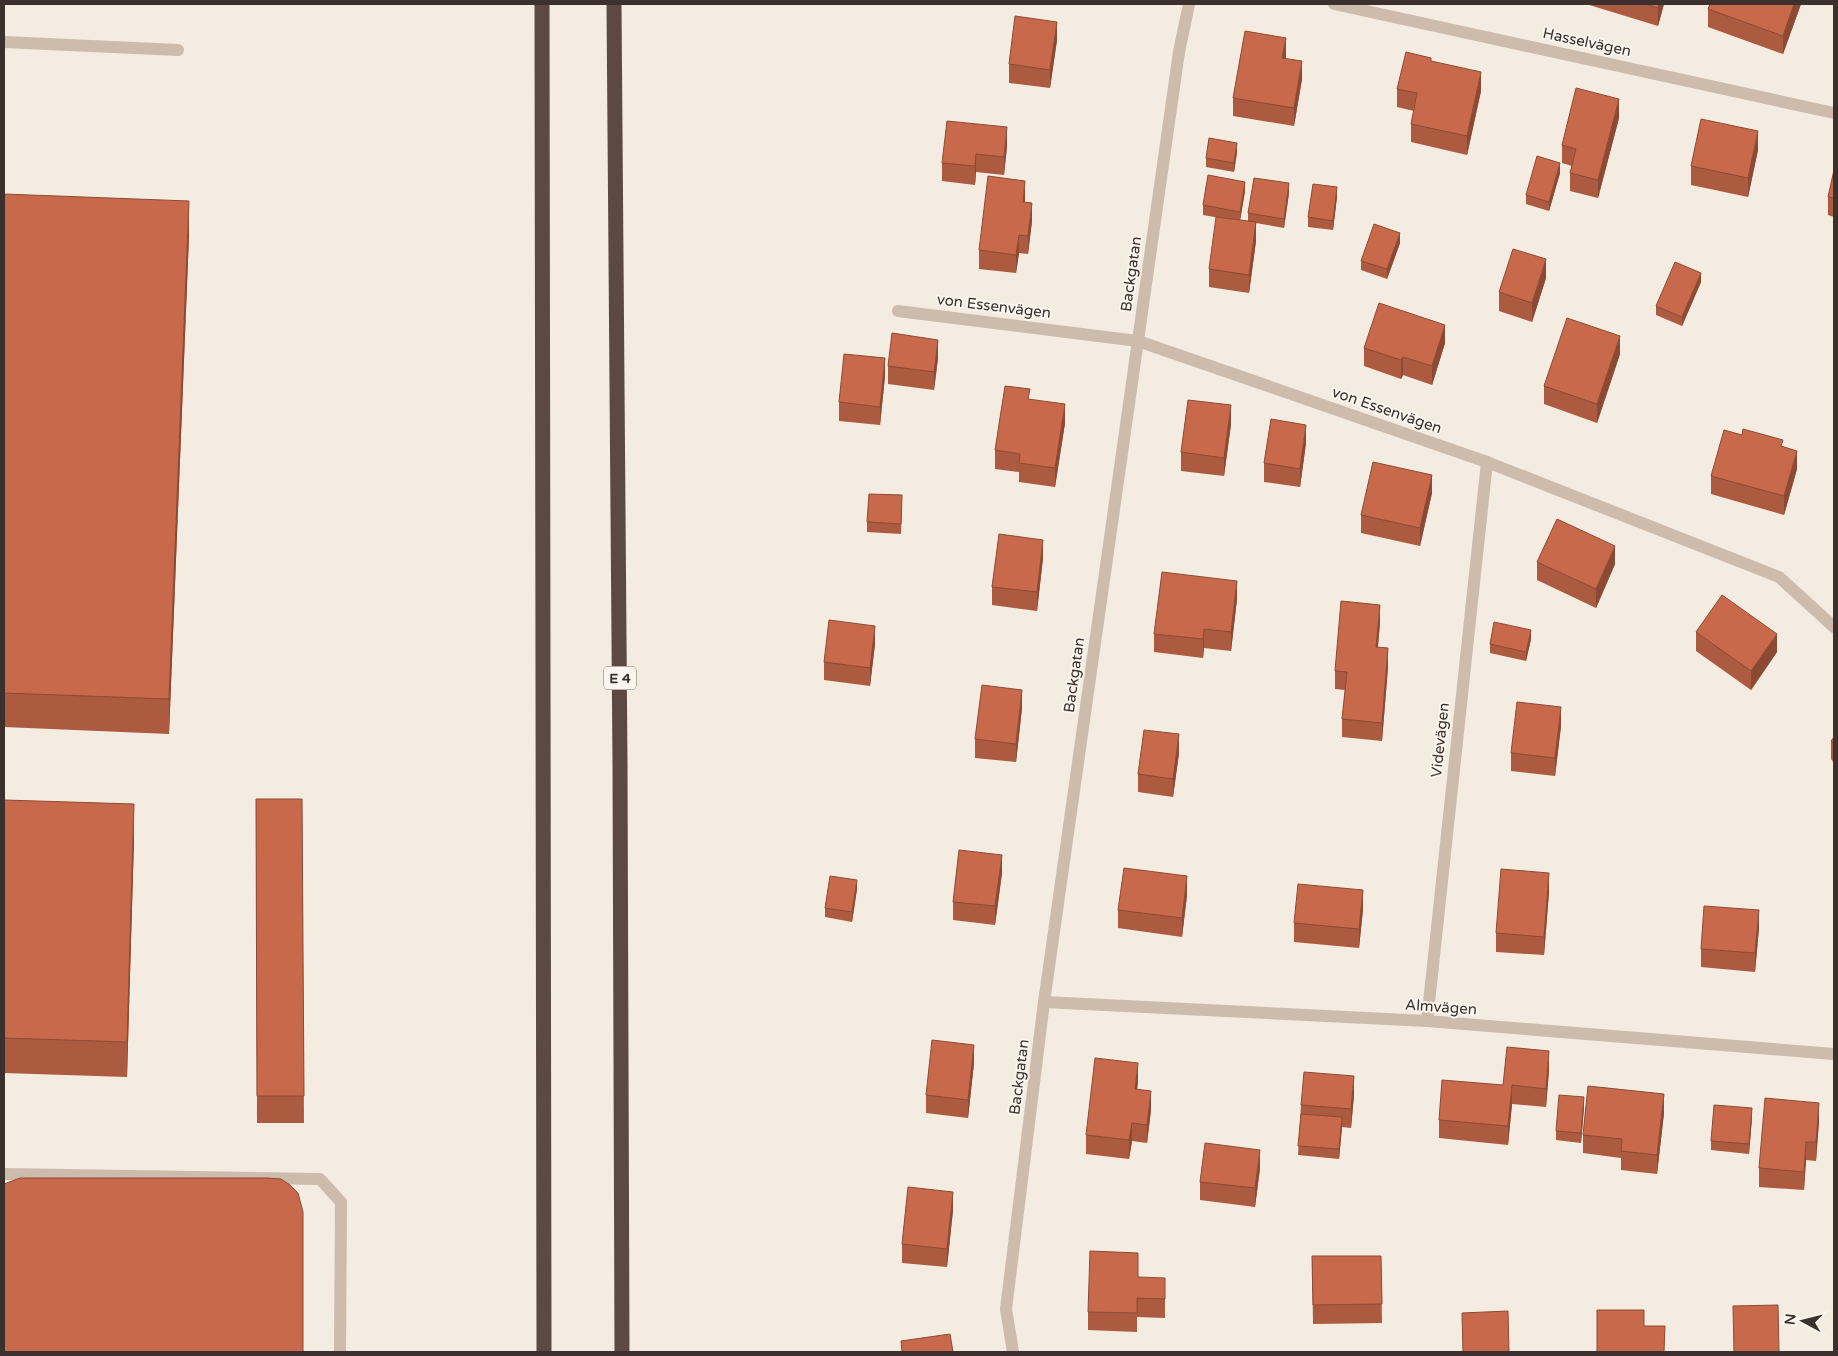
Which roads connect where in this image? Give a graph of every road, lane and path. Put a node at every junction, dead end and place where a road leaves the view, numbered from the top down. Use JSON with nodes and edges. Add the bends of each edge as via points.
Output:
{"nodes":[{"id":1,"x":542,"y":4,"type":"edge"},
{"id":2,"x":614,"y":4,"type":"edge"},
{"id":3,"x":1189,"y":4,"type":"edge"},
{"id":4,"x":1334,"y":4,"type":"edge"},
{"id":5,"x":4,"y":42,"type":"edge"},
{"id":6,"x":178,"y":50,"type":"dead end"},
{"id":7,"x":1834,"y":113,"type":"edge"},
{"id":8,"x":898,"y":311,"type":"dead end"},
{"id":9,"x":1138,"y":340,"type":"junction"},
{"id":10,"x":1487,"y":462,"type":"junction"},
{"id":11,"x":1834,"y":627,"type":"edge"},
{"id":12,"x":1044,"y":1002,"type":"junction"},
{"id":13,"x":1426,"y":1022,"type":"junction"},
{"id":14,"x":1834,"y":1054,"type":"edge"},
{"id":15,"x":4,"y":1174,"type":"edge"},
{"id":16,"x":340,"y":1352,"type":"edge"},
{"id":17,"x":544,"y":1352,"type":"edge"},
{"id":18,"x":622,"y":1352,"type":"edge"},
{"id":19,"x":1013,"y":1352,"type":"edge"}],
"edges":[{"from":1,"to":17,"type":"highway"},
{"from":2,"to":18,"type":"highway","number":"E 4"},
{"from":3,"to":9,"type":"street","name":"Backgatan","via":[[1179,52]]},
{"from":4,"to":7,"type":"street","name":"Hasselvägen"},
{"from":5,"to":6,"type":"street"},
{"from":8,"to":9,"type":"street","name":"von Essenvägen"},
{"from":9,"to":10,"type":"street","name":"von Essenvägen"},
{"from":9,"to":12,"type":"street","name":"Backgatan"},
{"from":10,"to":11,"type":"street","name":"von Essenvägen","via":[[1779,577]]},
{"from":10,"to":13,"type":"street","name":"Videvägen"},
{"from":12,"to":13,"type":"street","name":"Almvägen"},
{"from":12,"to":19,"type":"street","name":"Backgatan","via":[[1006,1309]]},
{"from":13,"to":14,"type":"street","name":"Almvägen"},
{"from":15,"to":16,"type":"street","via":[[320,1179],[340,1202]]}]}
